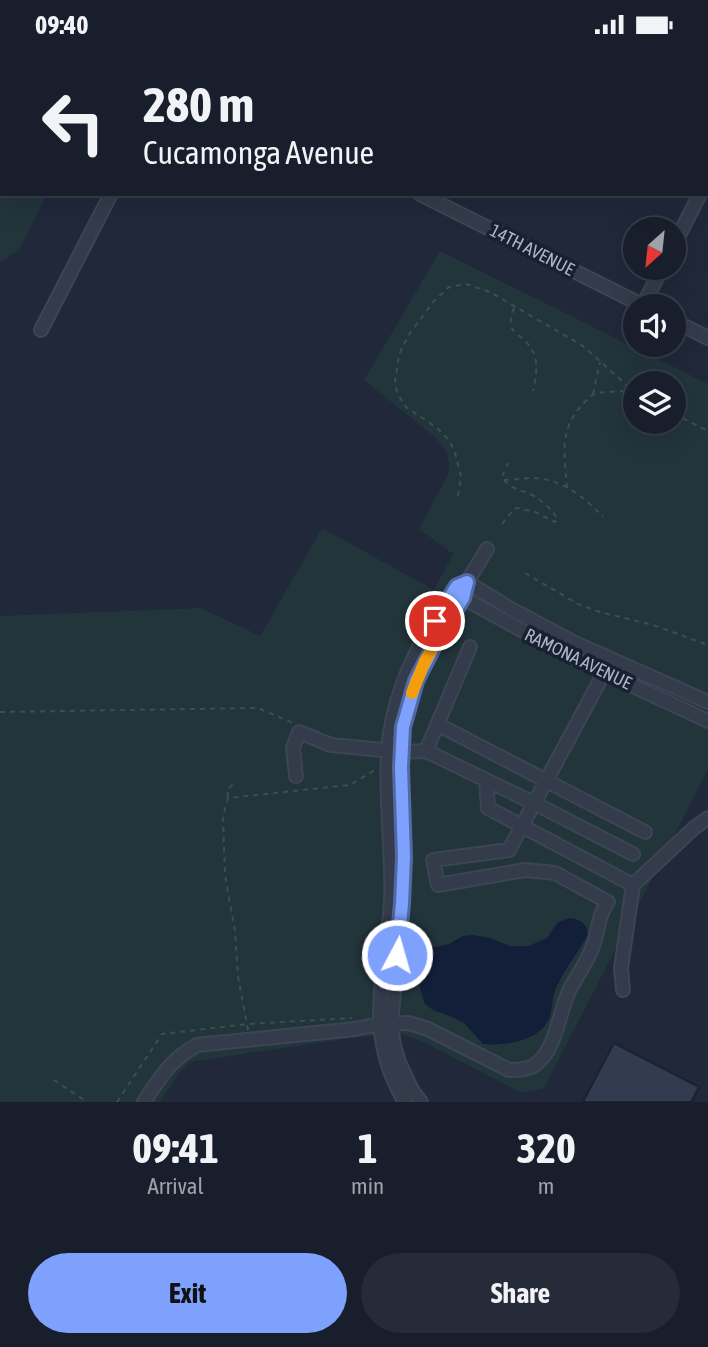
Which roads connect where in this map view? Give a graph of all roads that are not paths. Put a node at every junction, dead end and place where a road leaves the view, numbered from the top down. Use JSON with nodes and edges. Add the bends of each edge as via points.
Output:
{"nodes":[{"id":1,"x":110,"y":196,"type":"edge"},
{"id":2,"x":424,"y":196,"type":"edge"},
{"id":3,"x":450,"y":196,"type":"edge"},
{"id":4,"x":699,"y":196,"type":"edge"},
{"id":5,"x":445,"y":207,"type":"junction"},
{"id":6,"x":686,"y":221,"type":"edge"},
{"id":7,"x":623,"y":296,"type":"edge"},
{"id":8,"x":686,"y":327,"type":"edge"},
{"id":9,"x":41,"y":330,"type":"dead end"},
{"id":10,"x":708,"y":338,"type":"edge"},
{"id":11,"x":487,"y":549,"type":"dead end"},
{"id":12,"x":462,"y":589,"type":"junction"},
{"id":13,"x":470,"y":647,"type":"dead end"},
{"id":14,"x":604,"y":673,"type":"junction"},
{"id":15,"x":708,"y":702,"type":"edge"},
{"id":16,"x":708,"y":721,"type":"edge"},
{"id":17,"x":438,"y":725,"type":"junction"},
{"id":18,"x":395,"y":751,"type":"junction"},
{"id":19,"x":426,"y":751,"type":"junction"},
{"id":20,"x":296,"y":776,"type":"dead end"},
{"id":21,"x":486,"y":780,"type":"junction"},
{"id":22,"x":547,"y":780,"type":"junction"},
{"id":23,"x":534,"y":803,"type":"junction"},
{"id":24,"x":708,"y":818,"type":"edge"},
{"id":25,"x":522,"y":827,"type":"junction"},
{"id":26,"x":645,"y":832,"type":"dead end"},
{"id":27,"x":509,"y":850,"type":"junction"},
{"id":28,"x":633,"y":854,"type":"dead end"},
{"id":29,"x":525,"y":870,"type":"junction"},
{"id":30,"x":633,"y":885,"type":"junction"},
{"id":31,"x":623,"y":990,"type":"dead end"},
{"id":32,"x":385,"y":1024,"type":"junction"},
{"id":33,"x":144,"y":1102,"type":"edge"},
{"id":34,"x":405,"y":1102,"type":"edge"},
{"id":35,"x":421,"y":1102,"type":"edge"}],
"edges":[{"from":1,"to":9,"type":"street"},
{"from":2,"to":5,"type":"street","name":"14TH AVENUE"},
{"from":3,"to":5,"type":"street"},
{"from":4,"to":6,"type":"street"},
{"from":5,"to":7,"type":"street","name":"14TH AVENUE"},
{"from":8,"to":10,"type":"street"},
{"from":11,"to":12,"type":"street"},
{"from":12,"to":14,"type":"street","name":"RAMONA AVENUE","via":[[538,640]]},
{"from":12,"to":15,"type":"street","name":"RAMONA AVENUE"},
{"from":12,"to":18,"type":"street","via":[[416,681]]},
{"from":13,"to":17,"type":"street"},
{"from":14,"to":16,"type":"street","name":"RAMONA AVENUE"},
{"from":14,"to":22,"type":"street"},
{"from":17,"to":19,"type":"street"},
{"from":17,"to":22,"type":"street"},
{"from":18,"to":19,"type":"street"},
{"from":18,"to":20,"type":"street","via":[[331,745],[299,732],[293,748]]},
{"from":18,"to":32,"type":"street","via":[[404,857]]},
{"from":19,"to":21,"type":"street"},
{"from":21,"to":23,"type":"street"},
{"from":21,"to":25,"type":"street","via":[[488,808]]},
{"from":22,"to":23,"type":"street"},
{"from":22,"to":26,"type":"street"},
{"from":23,"to":25,"type":"street"},
{"from":23,"to":28,"type":"street"},
{"from":24,"to":30,"type":"street"},
{"from":25,"to":27,"type":"street"},
{"from":25,"to":30,"type":"street"},
{"from":27,"to":29,"type":"street"},
{"from":27,"to":29,"type":"street","via":[[433,860],[438,885]]},
{"from":29,"to":32,"type":"street","via":[[555,873],[608,902],[555,1034],[535,1065],[509,1070],[428,1029],[409,1023]]},
{"from":30,"to":31,"type":"street","via":[[621,968]]},
{"from":32,"to":33,"type":"street","via":[[197,1045],[166,1069]]},
{"from":32,"to":34,"type":"street","via":[[382,1047]]},
{"from":32,"to":35,"type":"street"}]}
